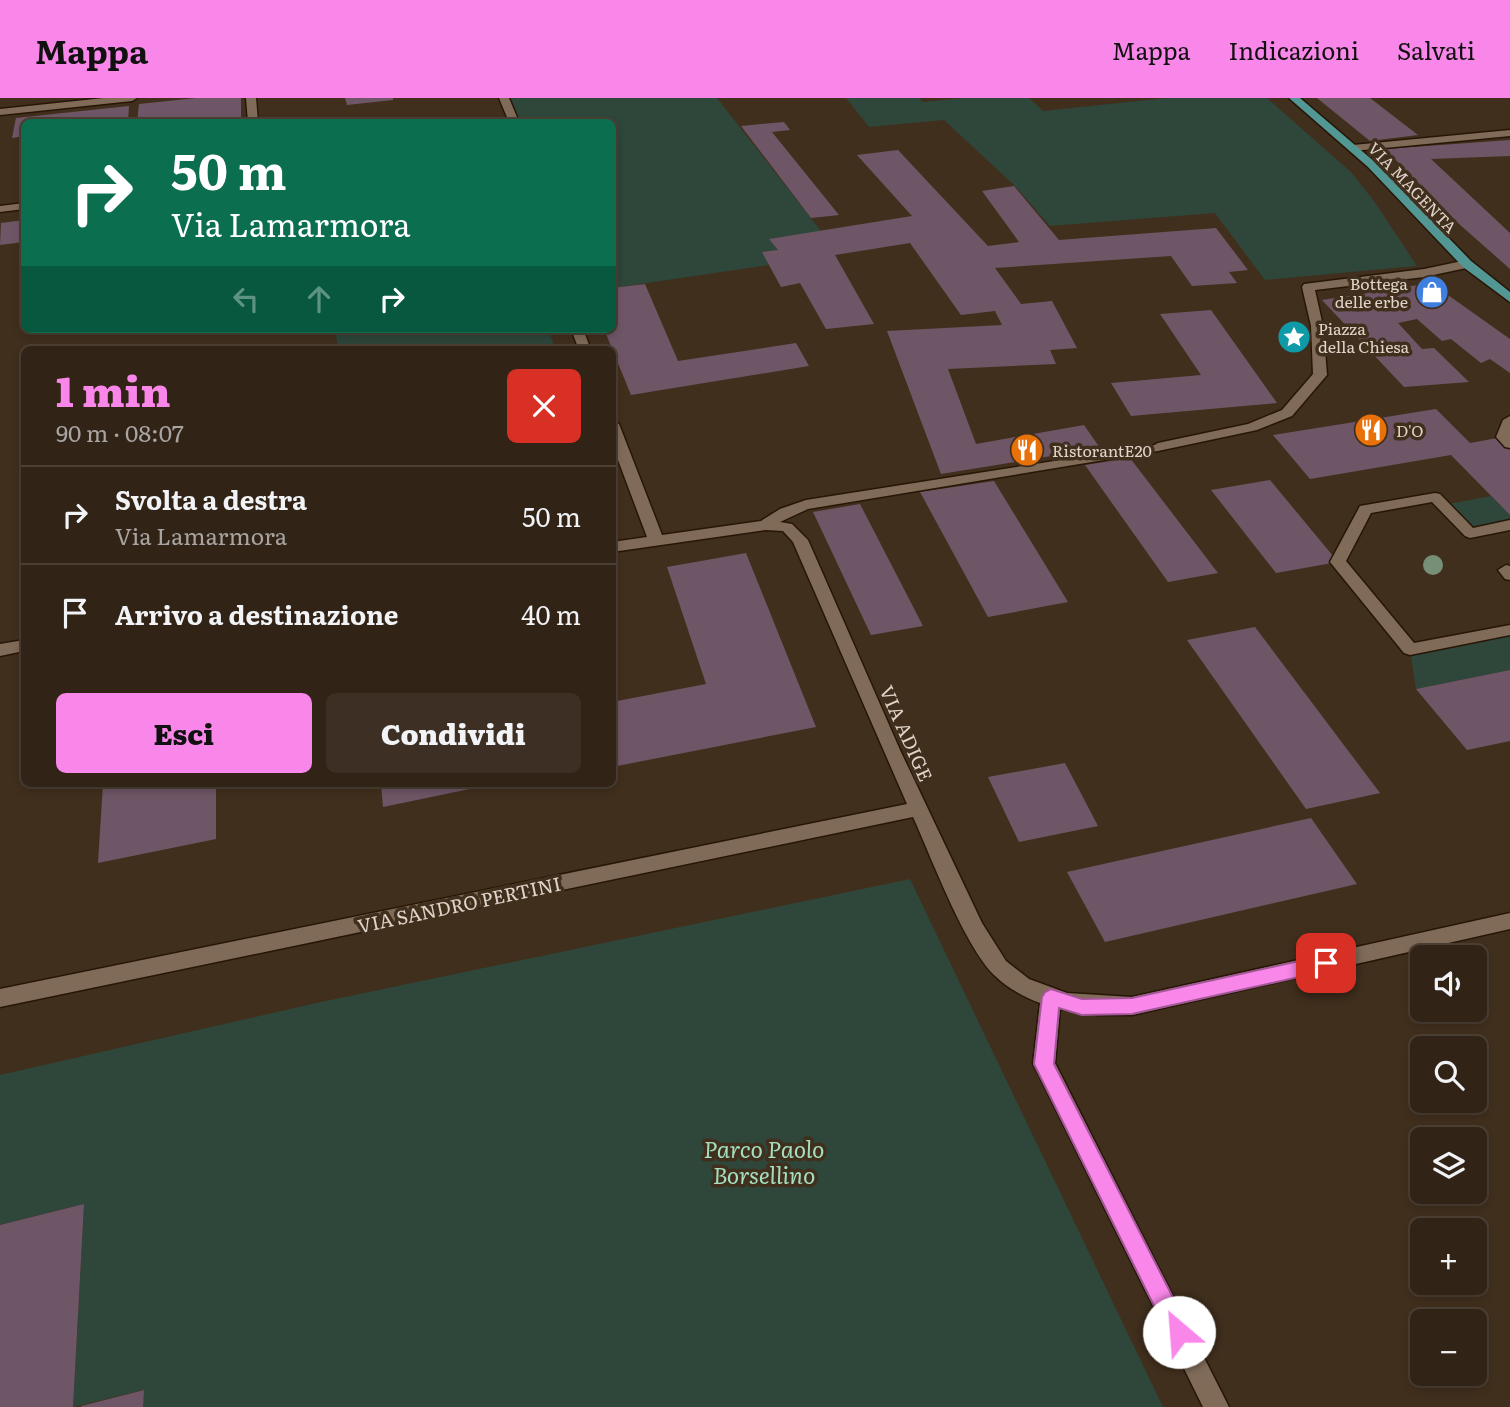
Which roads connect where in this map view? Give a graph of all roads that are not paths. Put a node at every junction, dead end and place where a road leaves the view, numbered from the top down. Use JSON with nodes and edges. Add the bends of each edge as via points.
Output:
{"nodes":[{"id":1,"x":132,"y":98,"type":"edge"},
{"id":2,"x":251,"y":98,"type":"edge"},
{"id":3,"x":504,"y":98,"type":"edge"},
{"id":4,"x":1294,"y":98,"type":"edge"},
{"id":5,"x":3,"y":110,"type":"edge"},
{"id":6,"x":253,"y":119,"type":"edge"},
{"id":7,"x":513,"y":119,"type":"edge"},
{"id":8,"x":1510,"y":133,"type":"edge"},
{"id":9,"x":1353,"y":148,"type":"junction"},
{"id":10,"x":21,"y":206,"type":"edge"},
{"id":11,"x":0,"y":209,"type":"edge"},
{"id":12,"x":1467,"y":264,"type":"junction"},
{"id":13,"x":1510,"y":298,"type":"edge"},
{"id":14,"x":1510,"y":420,"type":"edge"},
{"id":15,"x":616,"y":435,"type":"edge"},
{"id":16,"x":1510,"y":444,"type":"edge"},
{"id":17,"x":765,"y":524,"type":"junction"},
{"id":18,"x":1510,"y":525,"type":"edge"},
{"id":19,"x":656,"y":540,"type":"junction"},
{"id":20,"x":616,"y":546,"type":"edge"},
{"id":21,"x":1510,"y":569,"type":"edge"},
{"id":22,"x":1510,"y":575,"type":"edge"},
{"id":23,"x":1510,"y":629,"type":"edge"},
{"id":24,"x":21,"y":646,"type":"edge"},
{"id":25,"x":0,"y":650,"type":"edge"},
{"id":26,"x":917,"y":808,"type":"junction"},
{"id":27,"x":1510,"y":921,"type":"edge"},
{"id":28,"x":1051,"y":997,"type":"junction"},
{"id":29,"x":0,"y":998,"type":"edge"},
{"id":30,"x":1216,"y":1407,"type":"edge"}],
"edges":[{"from":1,"to":5,"type":"street"},
{"from":2,"to":6,"type":"street"},
{"from":3,"to":7,"type":"street"},
{"from":4,"to":9,"type":"main road","name":"VIA MAGENTA"},
{"from":8,"to":9,"type":"street"},
{"from":9,"to":12,"type":"main road","name":"VIA MAGENTA"},
{"from":10,"to":11,"type":"street"},
{"from":12,"to":13,"type":"main road","name":"VIA MAGENTA"},
{"from":12,"to":17,"type":"street","via":[[1308,287],[1317,326],[1320,375],[1287,412],[1252,427],[1158,447],[806,505]]},
{"from":14,"to":16,"type":"street","via":[[1503,437]]},
{"from":15,"to":19,"type":"street"},
{"from":17,"to":19,"type":"street"},
{"from":17,"to":26,"type":"street","name":"VIA ADIGE","via":[[787,527],[800,540]]},
{"from":18,"to":23,"type":"street","via":[[1470,533],[1436,497],[1365,509],[1338,562],[1410,649]]},
{"from":19,"to":20,"type":"street"},
{"from":21,"to":22,"type":"street","via":[[1506,570]]},
{"from":24,"to":25,"type":"street"},
{"from":26,"to":28,"type":"street","name":"VIA ADIGE","via":[[977,933],[1004,973]]},
{"from":26,"to":29,"type":"street","name":"VIA SANDRO PERTINI"},
{"from":27,"to":28,"type":"street","via":[[1132,1006],[1082,1007]]},
{"from":28,"to":30,"type":"street","via":[[1044,1064]]}]}
